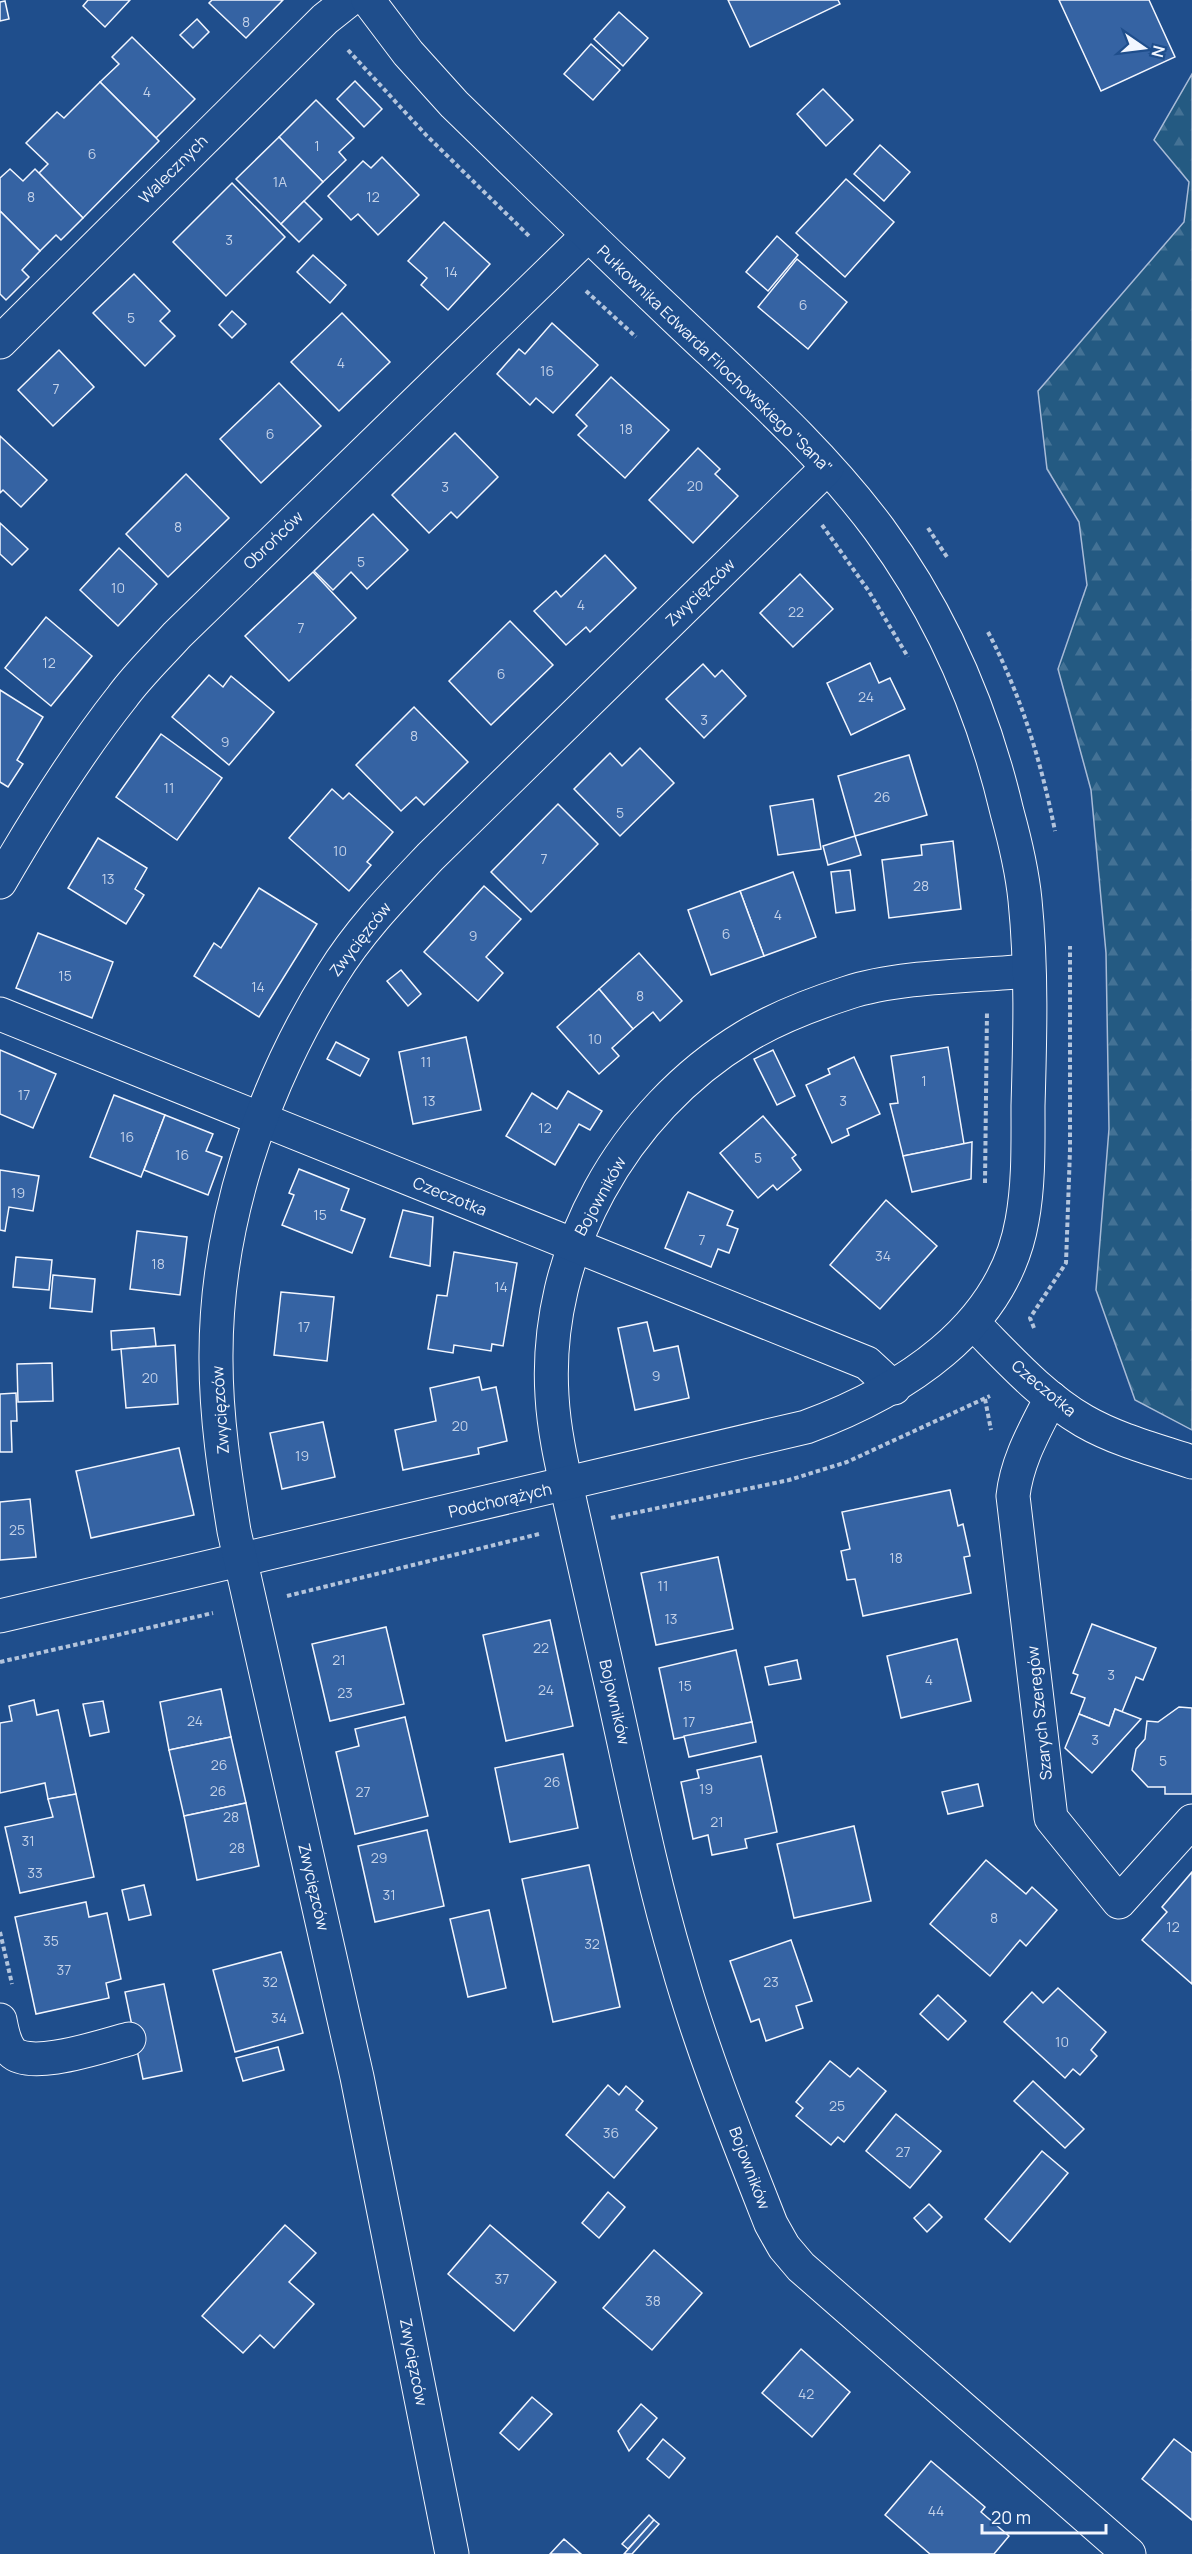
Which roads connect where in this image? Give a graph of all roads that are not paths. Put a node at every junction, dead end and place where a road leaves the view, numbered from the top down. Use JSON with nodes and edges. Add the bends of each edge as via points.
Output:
{"nodes":[{"id":1,"x":368,"y":0,"type":"edge"},
{"id":2,"x":337,"y":9,"type":"edge"},
{"id":3,"x":588,"y":235,"type":"junction"},
{"id":4,"x":0,"y":342,"type":"edge"},
{"id":5,"x":827,"y":468,"type":"junction"},
{"id":6,"x":0,"y":882,"type":"edge"},
{"id":7,"x":1028,"y":971,"type":"junction"},
{"id":8,"x":0,"y":1014,"type":"edge"},
{"id":9,"x":261,"y":1120,"type":"junction"},
{"id":10,"x":573,"y":1246,"type":"junction"},
{"id":11,"x":973,"y":1323,"type":"junction"},
{"id":12,"x":894,"y":1388,"type":"junction"},
{"id":13,"x":1051,"y":1398,"type":"junction"},
{"id":14,"x":1192,"y":1462,"type":"edge"},
{"id":15,"x":566,"y":1484,"type":"junction"},
{"id":16,"x":242,"y":1562,"type":"junction"},
{"id":17,"x":0,"y":1616,"type":"edge"},
{"id":18,"x":1192,"y":1821,"type":"edge"},
{"id":19,"x":0,"y":2020,"type":"edge"},
{"id":20,"x":129,"y":2039,"type":"dead end"},
{"id":21,"x":452,"y":2554,"type":"edge"},
{"id":22,"x":1129,"y":2554,"type":"edge"}],
"edges":[{"from":1,"to":3,"type":"street","name":"Pułkownika Edwarda Filochowskiego \"Sana\"","via":[[454,104]]},
{"from":2,"to":4,"type":"street","name":"Walecznych"},
{"from":3,"to":5,"type":"street","name":"Pułkownika Edwarda Filochowskiego \"Sana\"","via":[[765,403]]},
{"from":3,"to":6,"type":"street","name":"Obrońców","via":[[236,575],[130,686],[73,764]]},
{"from":5,"to":7,"type":"street","name":"Pułkownika Edwarda Filochowskiego \"Sana\"","via":[[905,568],[973,699],[996,767],[1019,863]]},
{"from":5,"to":9,"type":"street","name":"Zwycięzców","via":[[430,856],[379,912],[332,974],[299,1034]]},
{"from":7,"to":10,"type":"street","name":"Bojowników","via":[[879,985],[783,1017],[745,1037],[692,1075],[633,1137],[586,1216]]},
{"from":7,"to":11,"type":"street","name":"Pułkownika Edwarda Filochowskiego \"Sana\"","via":[[1031,1010],[1023,1219],[1007,1268]]},
{"from":8,"to":9,"type":"street","name":"Czeczotka"},
{"from":9,"to":10,"type":"street","name":"Czeczotka"},
{"from":9,"to":16,"type":"street","name":"Zwycięzców","via":[[231,1219],[217,1322],[217,1400],[224,1467]]},
{"from":10,"to":12,"type":"street","name":"Czeczotka","via":[[867,1363]]},
{"from":10,"to":15,"type":"street","name":"Bojowników","via":[[555,1315],[552,1359],[552,1399]]},
{"from":11,"to":12,"type":"street","name":"Podchorążych"},
{"from":11,"to":13,"type":"street","name":"Czeczotka"},
{"from":12,"to":15,"type":"street","name":"Podchorążych","via":[[806,1427]]},
{"from":13,"to":14,"type":"street","name":"Czeczotka","via":[[1084,1421]]},
{"from":13,"to":18,"type":"street","name":"Szarych Szeregów","via":[[1023,1454],[1013,1496],[1051,1818],[1119,1902]]},
{"from":15,"to":16,"type":"street","name":"Podchorążych"},
{"from":15,"to":22,"type":"street","name":"Bojowników","via":[[677,1962],[709,2059],[775,2231],[801,2267]]},
{"from":16,"to":17,"type":"street","name":"Podchorążych"},
{"from":16,"to":21,"type":"street","name":"Zwycięzców","via":[[357,2077]]},
{"from":19,"to":20,"type":"street","via":[[5,2042],[12,2053],[24,2058],[39,2060]]}]}
